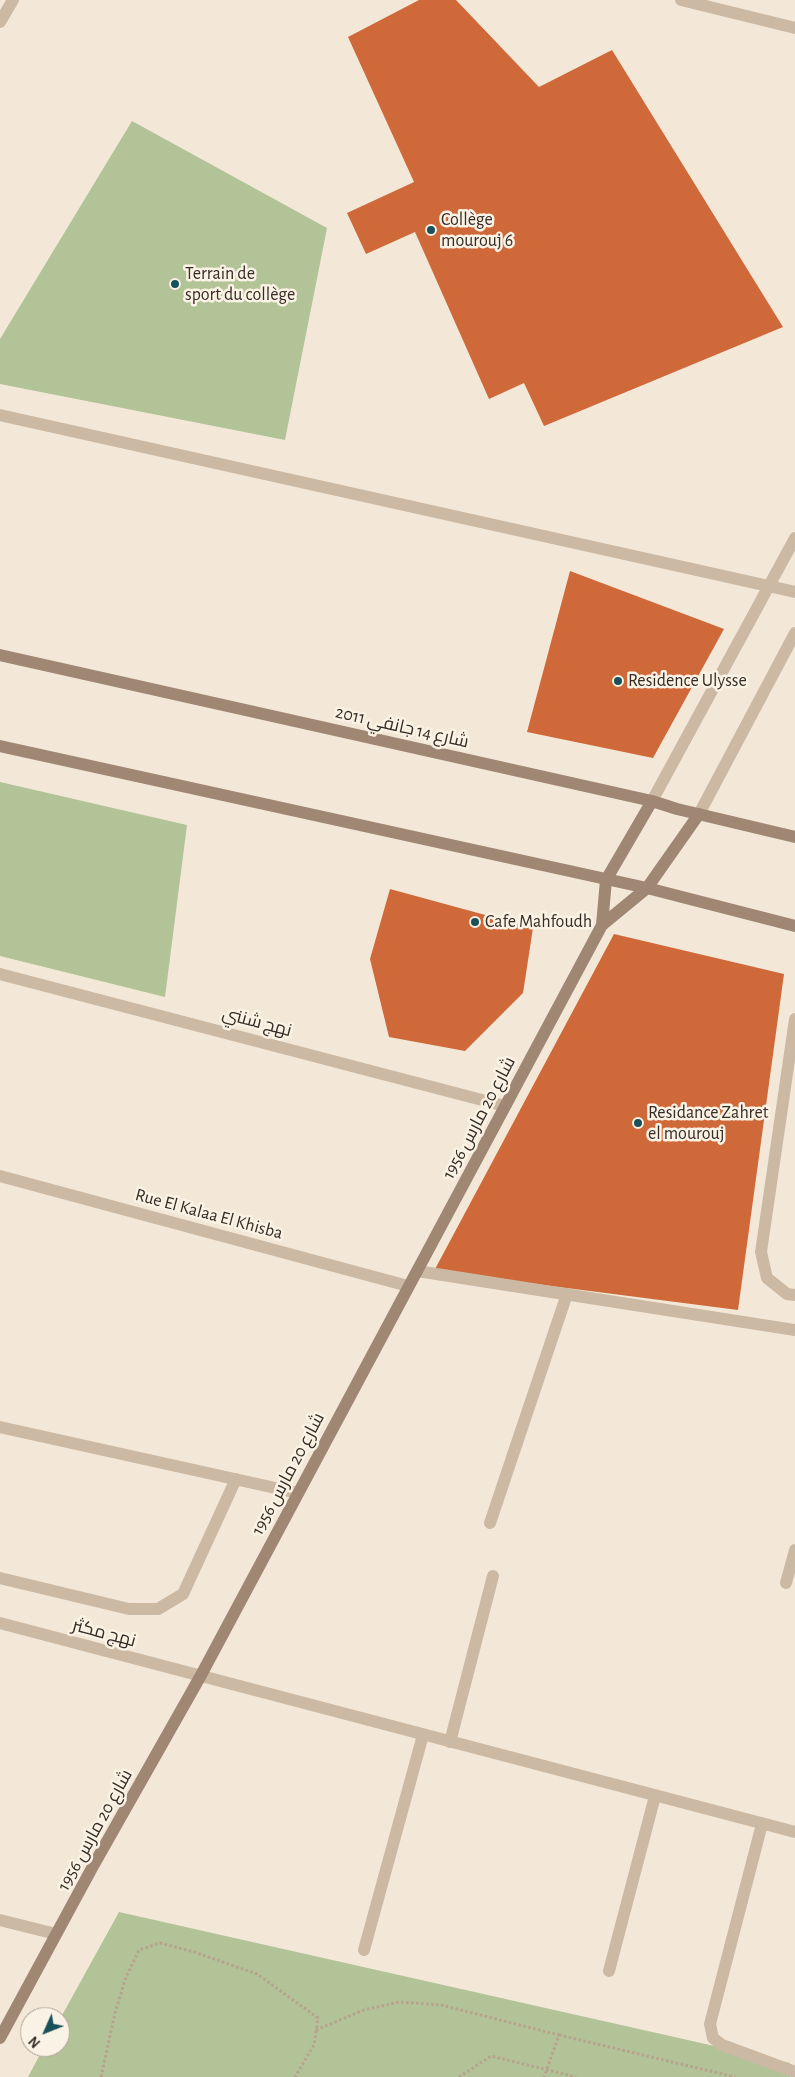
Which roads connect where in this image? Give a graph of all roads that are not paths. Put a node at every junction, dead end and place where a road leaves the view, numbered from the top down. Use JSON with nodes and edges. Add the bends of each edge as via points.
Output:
{"nodes":[{"id":1,"x":12,"y":0,"type":"edge"},
{"id":2,"x":681,"y":0,"type":"edge"},
{"id":3,"x":0,"y":22,"type":"edge"},
{"id":4,"x":795,"y":28,"type":"edge"},
{"id":5,"x":0,"y":415,"type":"edge"},
{"id":6,"x":795,"y":538,"type":"edge"},
{"id":7,"x":770,"y":585,"type":"junction"},
{"id":8,"x":795,"y":592,"type":"edge"},
{"id":9,"x":795,"y":633,"type":"edge"},
{"id":10,"x":0,"y":654,"type":"edge"},
{"id":11,"x":0,"y":746,"type":"edge"},
{"id":12,"x":652,"y":800,"type":"junction"},
{"id":13,"x":699,"y":814,"type":"junction"},
{"id":14,"x":795,"y":837,"type":"edge"},
{"id":15,"x":606,"y":880,"type":"junction"},
{"id":16,"x":647,"y":888,"type":"junction"},
{"id":17,"x":602,"y":925,"type":"junction"},
{"id":18,"x":795,"y":926,"type":"edge"},
{"id":19,"x":0,"y":974,"type":"edge"},
{"id":20,"x":795,"y":1020,"type":"edge"},
{"id":21,"x":504,"y":1106,"type":"junction"},
{"id":22,"x":0,"y":1176,"type":"edge"},
{"id":23,"x":417,"y":1271,"type":"junction"},
{"id":24,"x":408,"y":1286,"type":"junction"},
{"id":25,"x":567,"y":1294,"type":"junction"},
{"id":26,"x":795,"y":1295,"type":"edge"},
{"id":27,"x":795,"y":1330,"type":"edge"},
{"id":28,"x":0,"y":1427,"type":"edge"},
{"id":29,"x":236,"y":1479,"type":"junction"},
{"id":30,"x":298,"y":1493,"type":"junction"},
{"id":31,"x":490,"y":1523,"type":"dead end"},
{"id":32,"x":795,"y":1550,"type":"edge"},
{"id":33,"x":493,"y":1576,"type":"dead end"},
{"id":34,"x":0,"y":1578,"type":"edge"},
{"id":35,"x":786,"y":1583,"type":"dead end"},
{"id":36,"x":0,"y":1623,"type":"edge"},
{"id":37,"x":200,"y":1677,"type":"junction"},
{"id":38,"x":423,"y":1735,"type":"junction"},
{"id":39,"x":450,"y":1742,"type":"junction"},
{"id":40,"x":655,"y":1796,"type":"junction"},
{"id":41,"x":762,"y":1824,"type":"junction"},
{"id":42,"x":795,"y":1832,"type":"edge"},
{"id":43,"x":0,"y":1920,"type":"edge"},
{"id":44,"x":56,"y":1934,"type":"junction"},
{"id":45,"x":364,"y":1950,"type":"dead end"},
{"id":46,"x":609,"y":1971,"type":"dead end"},
{"id":47,"x":0,"y":2038,"type":"edge"},
{"id":48,"x":795,"y":2072,"type":"edge"}],
"edges":[{"from":1,"to":3,"type":"street"},
{"from":2,"to":4,"type":"street"},
{"from":5,"to":7,"type":"street"},
{"from":6,"to":7,"type":"street"},
{"from":7,"to":8,"type":"street"},
{"from":7,"to":12,"type":"street"},
{"from":9,"to":13,"type":"street"},
{"from":10,"to":12,"type":"street","name":"شارع 14 جانفي 2011"},
{"from":11,"to":15,"type":"street"},
{"from":12,"to":13,"type":"street","name":"شارع 14 جانفي 2011"},
{"from":12,"to":15,"type":"street"},
{"from":13,"to":14,"type":"street","name":"شارع 14 جانفي 2011"},
{"from":13,"to":16,"type":"street","name":"شارع 20 مارس 1956"},
{"from":15,"to":16,"type":"street"},
{"from":15,"to":17,"type":"street","name":"شارع 20 مارس 1956"},
{"from":16,"to":17,"type":"street","name":"شارع 20 مارس 1956"},
{"from":16,"to":18,"type":"street"},
{"from":17,"to":21,"type":"street","name":"شارع 20 مارس 1956"},
{"from":19,"to":21,"type":"street","name":"نهج شنني"},
{"from":20,"to":26,"type":"street","via":[[761,1252],[767,1278],[787,1294]]},
{"from":21,"to":23,"type":"street","name":"شارع 20 مارس 1956"},
{"from":22,"to":24,"type":"street","name":"Rue El Kalaa El Khisba"},
{"from":23,"to":24,"type":"street","name":"شارع 20 مارس 1956"},
{"from":23,"to":25,"type":"street"},
{"from":24,"to":30,"type":"street","name":"شارع 20 مارس 1956"},
{"from":25,"to":27,"type":"street"},
{"from":25,"to":31,"type":"street"},
{"from":28,"to":29,"type":"street"},
{"from":29,"to":30,"type":"street"},
{"from":29,"to":34,"type":"street","via":[[182,1594],[158,1609],[129,1609]]},
{"from":30,"to":37,"type":"street","name":"شارع 20 مارس 1956"},
{"from":32,"to":35,"type":"street"},
{"from":33,"to":39,"type":"street"},
{"from":36,"to":37,"type":"street","name":"نهج مكثر"},
{"from":37,"to":38,"type":"street","name":"نهج مكثر"},
{"from":37,"to":44,"type":"street","name":"شارع 20 مارس 1956"},
{"from":38,"to":39,"type":"street","name":"نهج مكثر"},
{"from":38,"to":45,"type":"street"},
{"from":39,"to":40,"type":"street","name":"نهج مكثر"},
{"from":40,"to":41,"type":"street","name":"نهج مكثر"},
{"from":40,"to":46,"type":"street"},
{"from":41,"to":42,"type":"street","name":"نهج مكثر"},
{"from":41,"to":48,"type":"street","via":[[710,2024],[713,2038],[722,2045]]},
{"from":43,"to":44,"type":"street"},
{"from":44,"to":47,"type":"street","name":"شارع 20 مارس 1956"}]}
